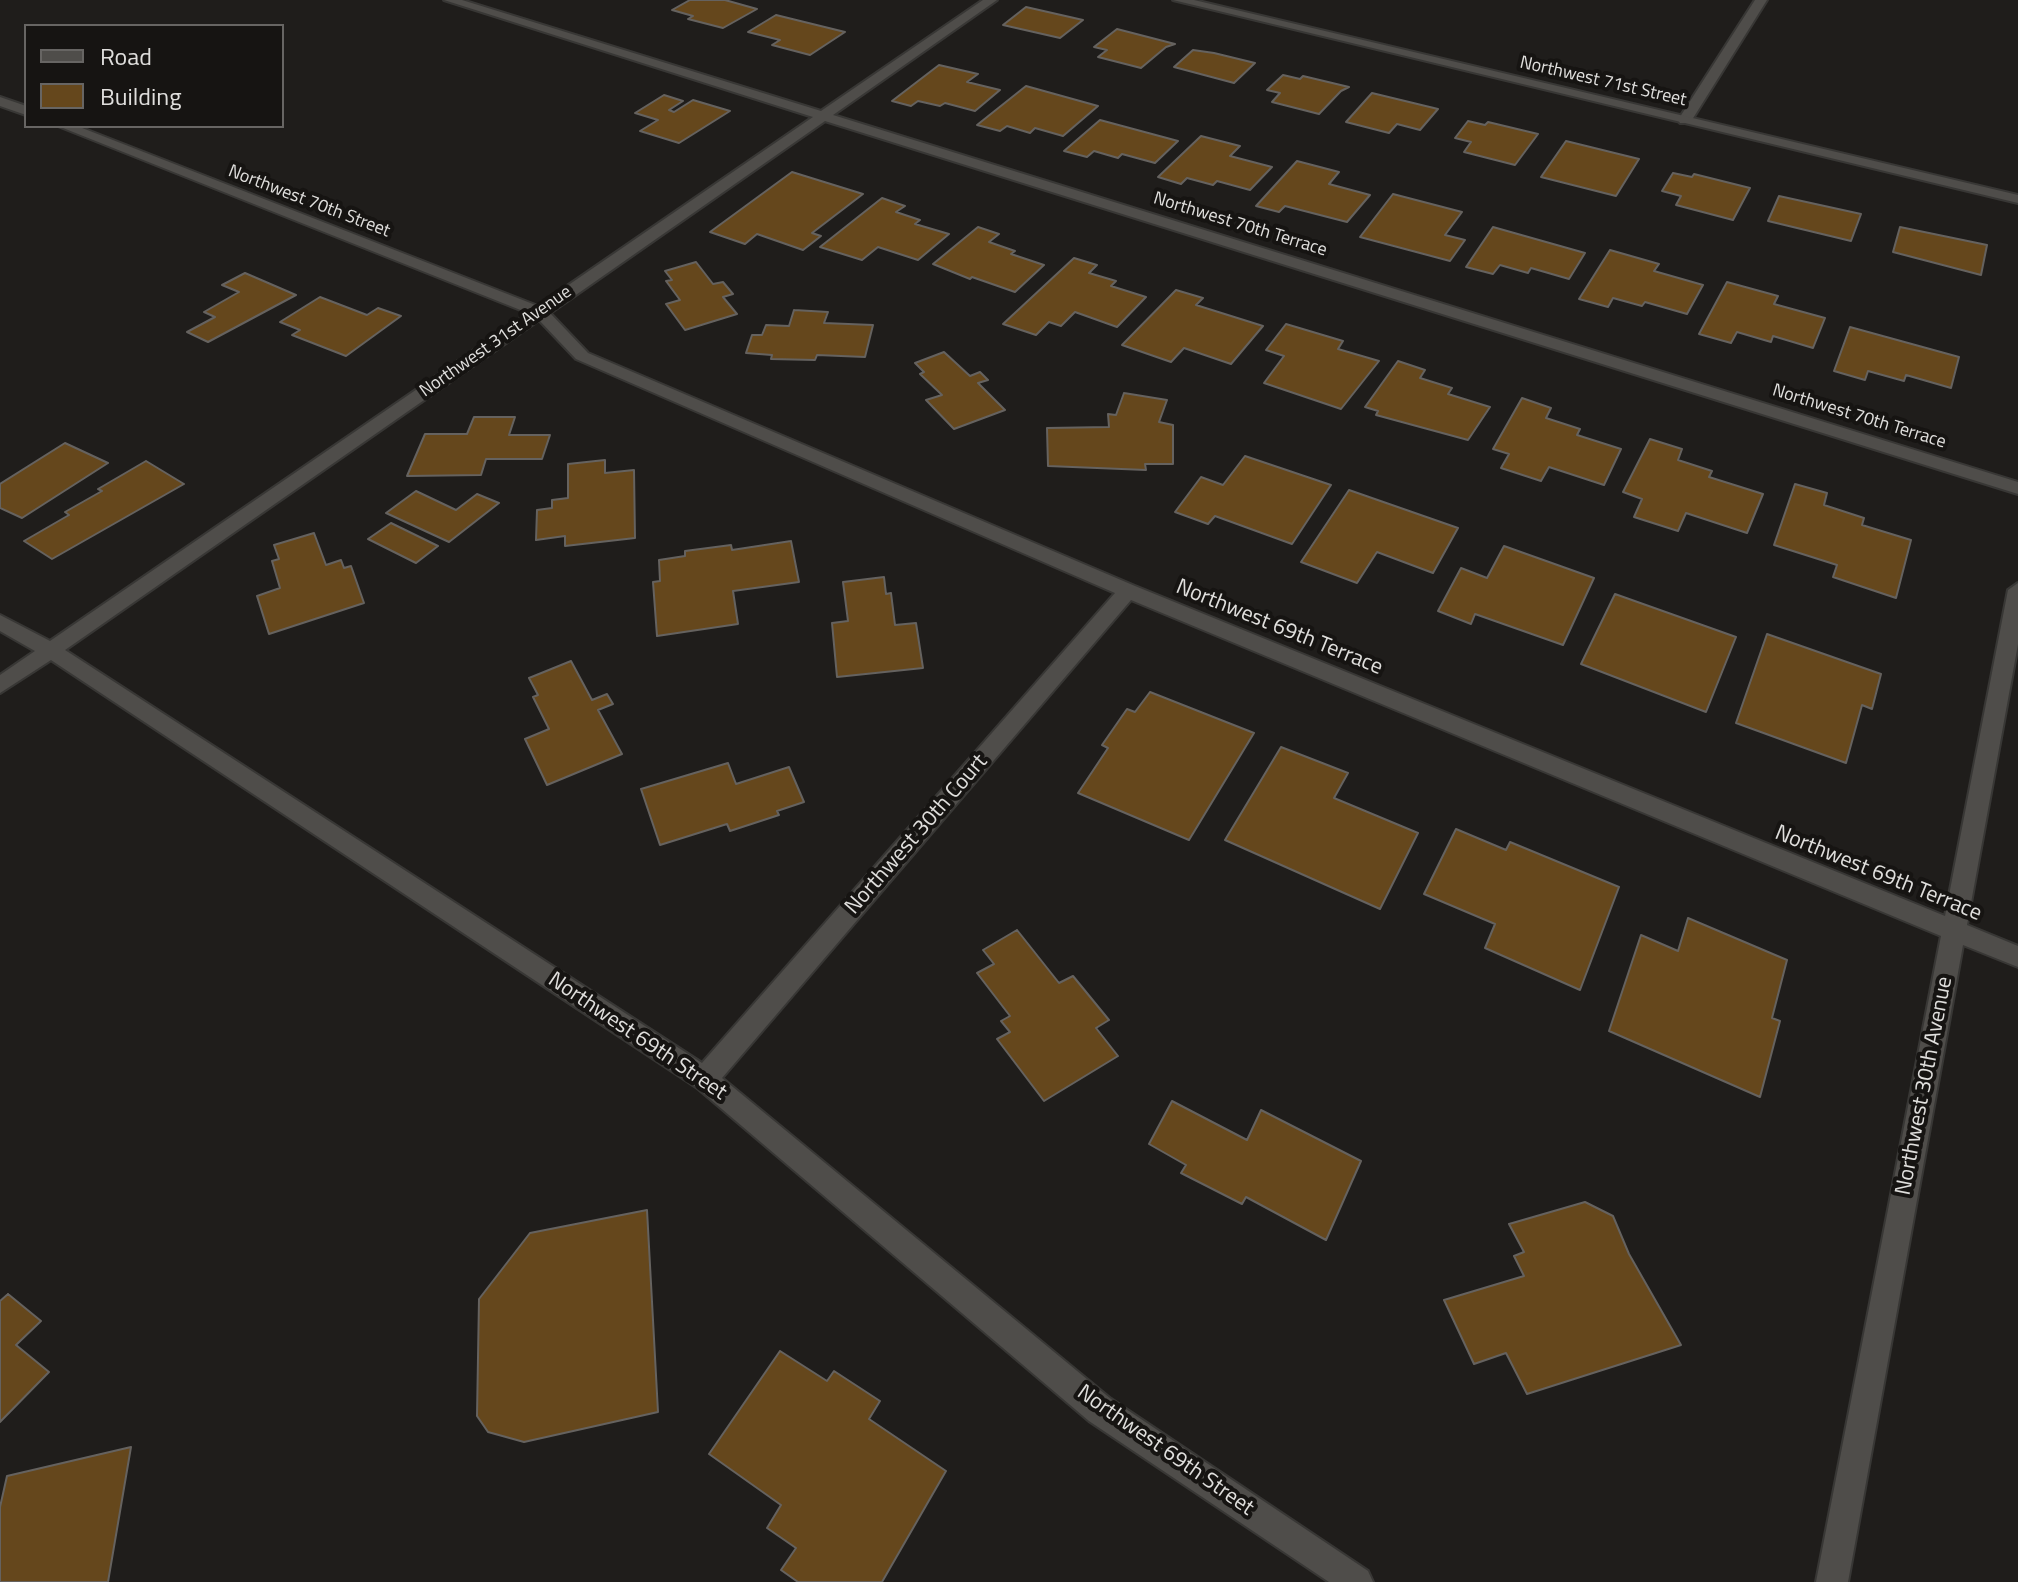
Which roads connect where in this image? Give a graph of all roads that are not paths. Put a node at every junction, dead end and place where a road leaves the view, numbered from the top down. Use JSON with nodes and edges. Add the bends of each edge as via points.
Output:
{"nodes":[{"id":1,"x":450,"y":0,"type":"edge"},
{"id":2,"x":991,"y":0,"type":"edge"},
{"id":3,"x":1179,"y":0,"type":"edge"},
{"id":4,"x":1761,"y":0,"type":"edge"},
{"id":5,"x":0,"y":101,"type":"edge"},
{"id":6,"x":24,"y":110,"type":"edge"},
{"id":7,"x":823,"y":116,"type":"junction"},
{"id":8,"x":1685,"y":120,"type":"junction"},
{"id":9,"x":70,"y":128,"type":"edge"},
{"id":10,"x":2018,"y":199,"type":"edge"},
{"id":11,"x":540,"y":312,"type":"junction"},
{"id":12,"x":2018,"y":488,"type":"edge"},
{"id":13,"x":2018,"y":590,"type":"edge"},
{"id":14,"x":1128,"y":591,"type":"junction"},
{"id":15,"x":0,"y":622,"type":"edge"},
{"id":16,"x":50,"y":650,"type":"junction"},
{"id":17,"x":0,"y":685,"type":"edge"},
{"id":18,"x":1954,"y":932,"type":"junction"},
{"id":19,"x":2018,"y":957,"type":"edge"},
{"id":20,"x":705,"y":1079,"type":"junction"},
{"id":21,"x":1357,"y":1582,"type":"edge"},
{"id":22,"x":1832,"y":1582,"type":"edge"}],
"edges":[{"from":1,"to":7,"type":"street","name":"Northwest 70th Terrace"},
{"from":2,"to":7,"type":"street","name":"Northwest 31st Avenue"},
{"from":3,"to":8,"type":"street","name":"Northwest 71st Street"},
{"from":4,"to":8,"type":"street"},
{"from":5,"to":6,"type":"street"},
{"from":7,"to":11,"type":"street","name":"Northwest 31st Avenue"},
{"from":7,"to":12,"type":"street","name":"Northwest 70th Terrace"},
{"from":8,"to":10,"type":"street","name":"Northwest 71st Street"},
{"from":9,"to":11,"type":"street","name":"Northwest 70th Street"},
{"from":11,"to":14,"type":"street","name":"Northwest 69th Terrace","via":[[582,356]]},
{"from":11,"to":16,"type":"street","name":"Northwest 31st Avenue"},
{"from":13,"to":18,"type":"street","name":"Northwest 30th Avenue"},
{"from":14,"to":18,"type":"street","name":"Northwest 69th Terrace"},
{"from":14,"to":20,"type":"street","name":"Northwest 30th Court"},
{"from":15,"to":16,"type":"street","name":"Northwest 69th Street"},
{"from":16,"to":17,"type":"street","name":"Northwest 31st Avenue"},
{"from":16,"to":20,"type":"street","name":"Northwest 69th Street"},
{"from":18,"to":19,"type":"street","name":"Northwest 69th Terrace"},
{"from":18,"to":22,"type":"street","name":"Northwest 30th Avenue"},
{"from":20,"to":21,"type":"street","name":"Northwest 69th Street","via":[[1100,1410]]}]}
